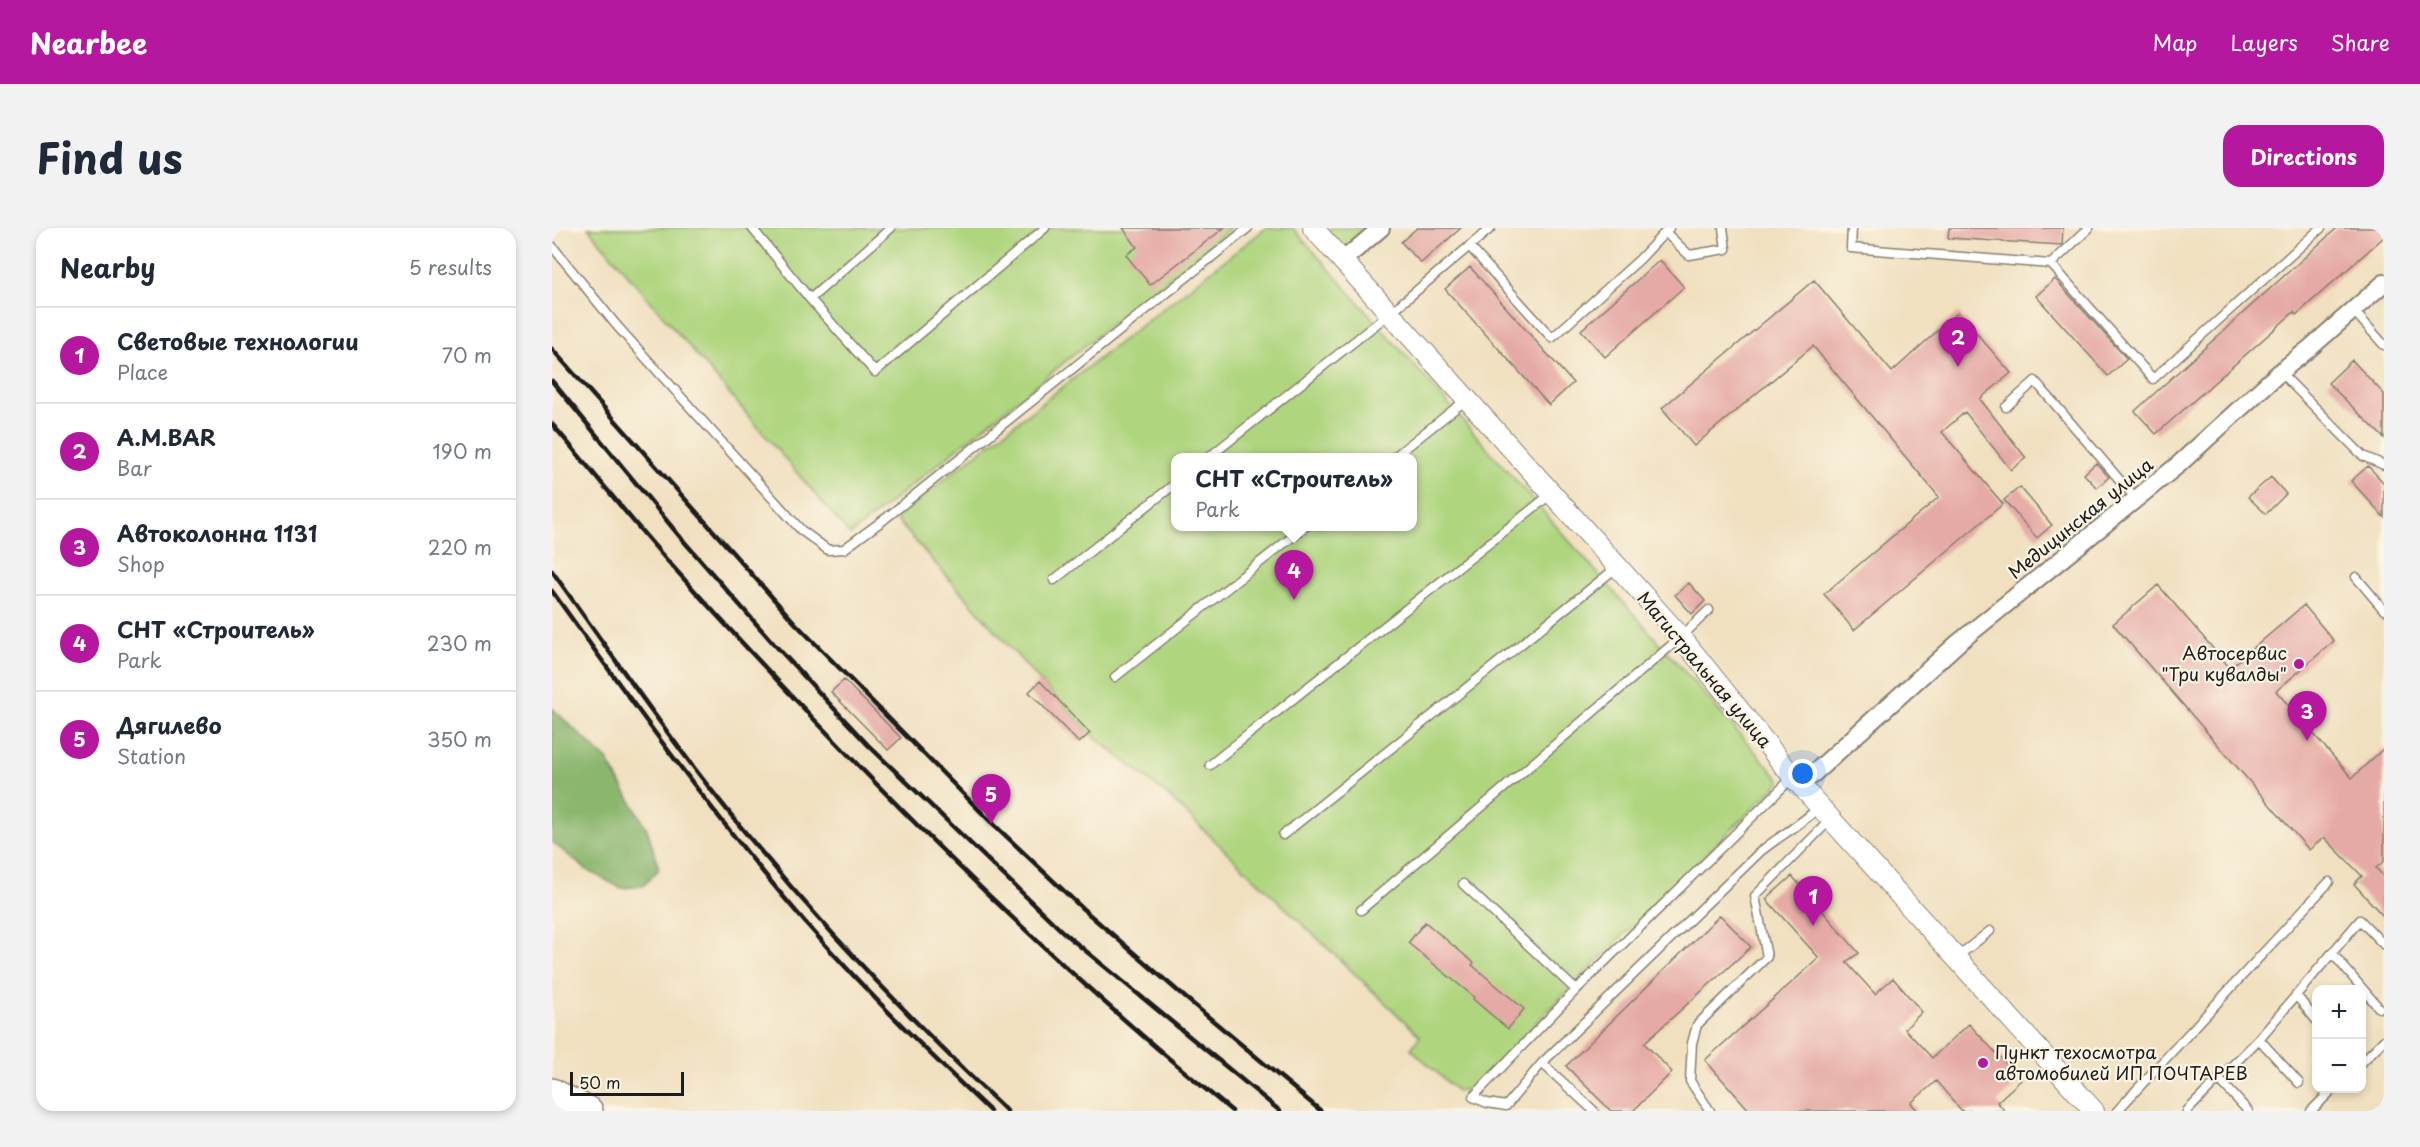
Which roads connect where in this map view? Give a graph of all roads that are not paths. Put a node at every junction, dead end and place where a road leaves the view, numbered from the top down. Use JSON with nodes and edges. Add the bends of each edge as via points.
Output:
{"nodes":[{"id":1,"x":752,"y":228,"type":"edge"},
{"id":2,"x":891,"y":228,"type":"edge"},
{"id":3,"x":1045,"y":228,"type":"edge"},
{"id":4,"x":1248,"y":228,"type":"edge"},
{"id":5,"x":1313,"y":228,"type":"edge"},
{"id":6,"x":1381,"y":228,"type":"edge"},
{"id":7,"x":1491,"y":228,"type":"edge"},
{"id":8,"x":1723,"y":228,"type":"edge"},
{"id":9,"x":1852,"y":228,"type":"edge"},
{"id":10,"x":2078,"y":228,"type":"edge"},
{"id":11,"x":2089,"y":228,"type":"edge"},
{"id":12,"x":2321,"y":228,"type":"edge"},
{"id":13,"x":1667,"y":230,"type":"edge"},
{"id":14,"x":2077,"y":239,"type":"junction"},
{"id":15,"x":552,"y":246,"type":"edge"},
{"id":16,"x":1470,"y":246,"type":"junction"},
{"id":17,"x":1342,"y":261,"type":"junction"},
{"id":18,"x":2051,"y":264,"type":"junction"},
{"id":19,"x":2384,"y":283,"type":"edge"},
{"id":20,"x":810,"y":299,"type":"junction"},
{"id":21,"x":2353,"y":310,"type":"junction"},
{"id":22,"x":1390,"y":313,"type":"junction"},
{"id":23,"x":2384,"y":345,"type":"edge"},
{"id":24,"x":2280,"y":372,"type":"junction"},
{"id":25,"x":1467,"y":399,"type":"junction"},
{"id":26,"x":2006,"y":407,"type":"dead end"},
{"id":27,"x":1214,"y":453,"type":"edge"},
{"id":28,"x":1399,"y":453,"type":"edge"},
{"id":29,"x":2384,"y":465,"type":"edge"},
{"id":30,"x":1171,"y":487,"type":"edge"},
{"id":31,"x":1551,"y":494,"type":"junction"},
{"id":32,"x":2137,"y":500,"type":"junction"},
{"id":33,"x":1300,"y":531,"type":"edge"},
{"id":34,"x":1616,"y":568,"type":"junction"},
{"id":35,"x":2356,"y":577,"type":"dead end"},
{"id":36,"x":1054,"y":580,"type":"dead end"},
{"id":37,"x":1709,"y":610,"type":"dead end"},
{"id":38,"x":2384,"y":610,"type":"edge"},
{"id":39,"x":1681,"y":637,"type":"junction"},
{"id":40,"x":1115,"y":677,"type":"dead end"},
{"id":41,"x":1210,"y":765,"type":"dead end"},
{"id":42,"x":1797,"y":781,"type":"junction"},
{"id":43,"x":1826,"y":812,"type":"junction"},
{"id":44,"x":1283,"y":835,"type":"dead end"},
{"id":45,"x":2329,"y":882,"type":"dead end"},
{"id":46,"x":1462,"y":884,"type":"dead end"},
{"id":47,"x":1361,"y":910,"type":"dead end"},
{"id":48,"x":1990,"y":931,"type":"dead end"},
{"id":49,"x":2384,"y":945,"type":"edge"},
{"id":50,"x":2332,"y":953,"type":"junction"},
{"id":51,"x":1957,"y":957,"type":"junction"},
{"id":52,"x":1576,"y":990,"type":"junction"},
{"id":53,"x":2296,"y":995,"type":"junction"},
{"id":54,"x":2379,"y":1008,"type":"dead end"},
{"id":55,"x":2312,"y":1015,"type":"edge"},
{"id":56,"x":2259,"y":1039,"type":"junction"},
{"id":57,"x":2384,"y":1040,"type":"edge"},
{"id":58,"x":2366,"y":1057,"type":"edge"},
{"id":59,"x":1542,"y":1064,"type":"junction"},
{"id":60,"x":2219,"y":1079,"type":"junction"},
{"id":61,"x":2299,"y":1083,"type":"dead end"},
{"id":62,"x":552,"y":1092,"type":"edge"},
{"id":63,"x":2330,"y":1093,"type":"edge"},
{"id":64,"x":1509,"y":1109,"type":"edge"},
{"id":65,"x":589,"y":1111,"type":"edge"},
{"id":66,"x":1594,"y":1111,"type":"edge"},
{"id":67,"x":1710,"y":1111,"type":"edge"},
{"id":68,"x":2094,"y":1111,"type":"edge"},
{"id":69,"x":2117,"y":1111,"type":"edge"},
{"id":70,"x":2187,"y":1111,"type":"edge"},
{"id":71,"x":2248,"y":1111,"type":"edge"},
{"id":72,"x":2311,"y":1111,"type":"edge"}],
"edges":[{"from":1,"to":20,"type":"lane"},
{"from":2,"to":20,"type":"lane"},
{"from":3,"to":20,"type":"lane","via":[[875,372]]},
{"from":4,"to":15,"type":"lane","via":[[886,518],[844,549],[828,550],[801,530],[617,326]]},
{"from":5,"to":17,"type":"street","name":"Магистральная улица"},
{"from":6,"to":17,"type":"street"},
{"from":7,"to":16,"type":"lane"},
{"from":8,"to":13,"type":"lane","via":[[1726,249],[1689,255]]},
{"from":9,"to":18,"type":"lane","via":[[1851,248]]},
{"from":10,"to":14,"type":"lane"},
{"from":11,"to":14,"type":"lane"},
{"from":12,"to":18,"type":"lane","via":[[2153,379]]},
{"from":13,"to":16,"type":"lane","via":[[1552,338]]},
{"from":14,"to":18,"type":"lane"},
{"from":16,"to":22,"type":"lane"},
{"from":17,"to":22,"type":"street","name":"Магистральная улица"},
{"from":19,"to":21,"type":"street","name":"Медицинская улица"},
{"from":21,"to":23,"type":"lane"},
{"from":21,"to":24,"type":"street","name":"Медицинская улица"},
{"from":22,"to":25,"type":"street","name":"Магистральная улица"},
{"from":22,"to":27,"type":"lane"},
{"from":24,"to":29,"type":"lane","via":[[2363,456]]},
{"from":24,"to":32,"type":"street","name":"Медицинская улица"},
{"from":25,"to":28,"type":"lane"},
{"from":25,"to":31,"type":"street","name":"Магистральная улица"},
{"from":26,"to":32,"type":"lane","via":[[2035,381]]},
{"from":30,"to":36,"type":"lane"},
{"from":31,"to":34,"type":"street","name":"Магистральная улица"},
{"from":31,"to":41,"type":"lane"},
{"from":32,"to":42,"type":"street","name":"Медицинская улица","via":[[1958,643]]},
{"from":33,"to":40,"type":"lane"},
{"from":34,"to":39,"type":"street","name":"Магистральная улица"},
{"from":34,"to":44,"type":"lane"},
{"from":35,"to":38,"type":"lane"},
{"from":37,"to":39,"type":"lane"},
{"from":39,"to":42,"type":"street","name":"Магистральная улица"},
{"from":39,"to":47,"type":"lane"},
{"from":42,"to":43,"type":"street","name":"Магистральная улица"},
{"from":42,"to":52,"type":"lane"},
{"from":43,"to":51,"type":"street","name":"Магистральная улица"},
{"from":43,"to":59,"type":"lane","via":[[1786,831],[1761,851]]},
{"from":43,"to":67,"type":"lane","via":[[1755,896],[1767,957],[1697,1025],[1690,1081]]},
{"from":45,"to":69,"type":"lane"},
{"from":46,"to":52,"type":"lane"},
{"from":48,"to":51,"type":"lane"},
{"from":49,"to":50,"type":"lane","via":[[2360,920]]},
{"from":50,"to":53,"type":"lane"},
{"from":50,"to":54,"type":"lane"},
{"from":51,"to":68,"type":"street","name":"Магистральная улица"},
{"from":52,"to":64,"type":"lane","via":[[1473,1097]]},
{"from":53,"to":55,"type":"lane"},
{"from":53,"to":56,"type":"lane"},
{"from":56,"to":60,"type":"lane"},
{"from":56,"to":61,"type":"lane"},
{"from":57,"to":58,"type":"lane"},
{"from":59,"to":64,"type":"lane"},
{"from":59,"to":66,"type":"lane"},
{"from":60,"to":70,"type":"lane"},
{"from":60,"to":71,"type":"lane"},
{"from":62,"to":65,"type":"highway"},
{"from":63,"to":72,"type":"lane"}]}
